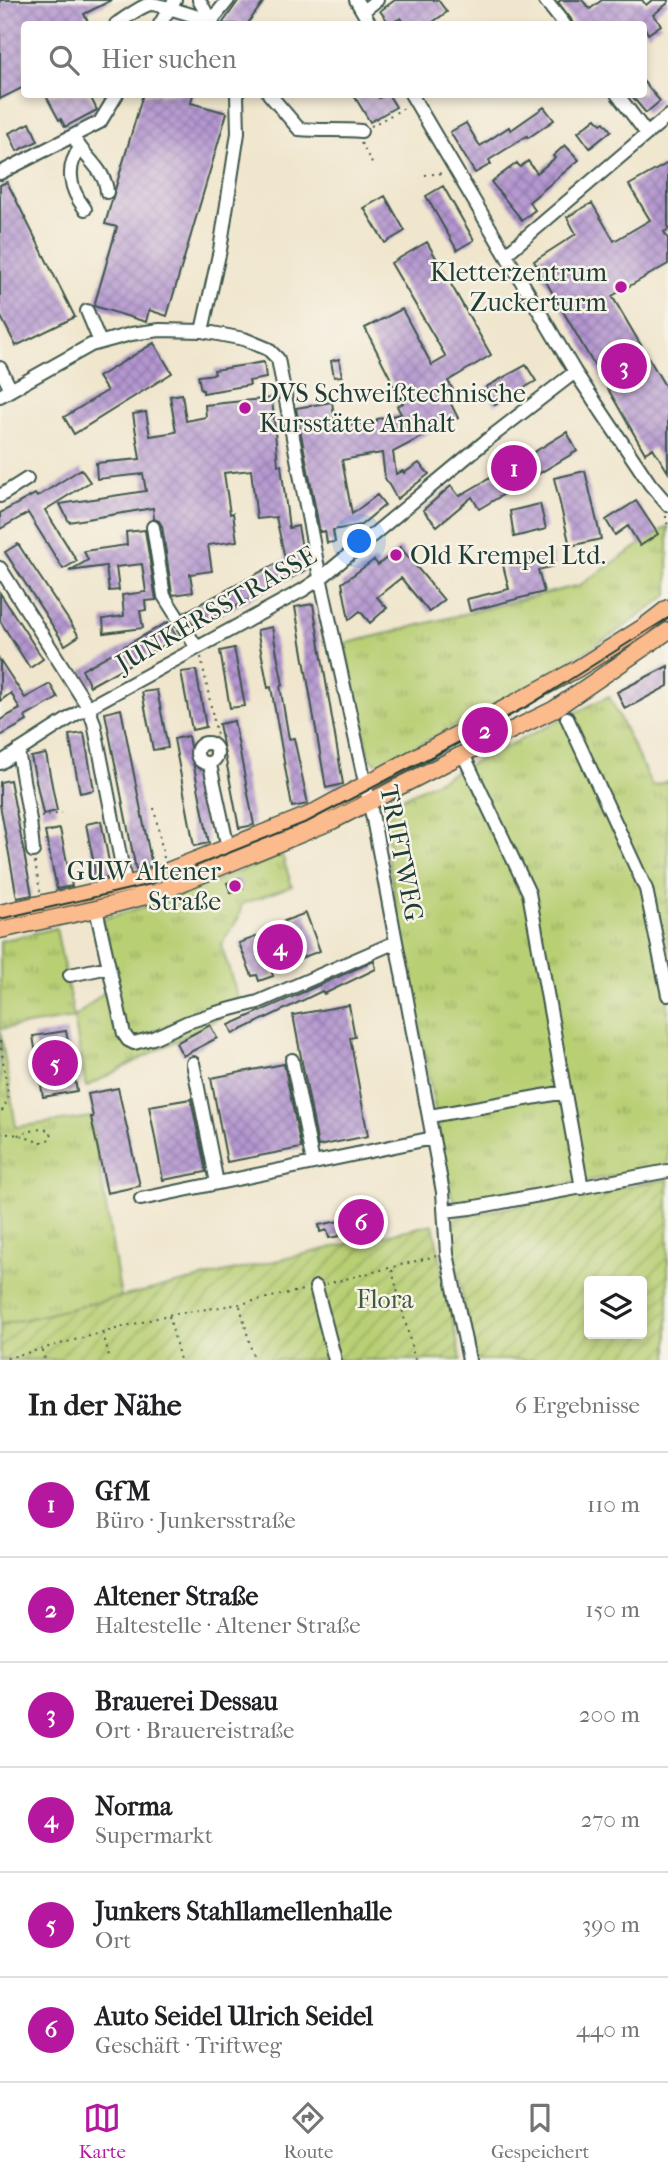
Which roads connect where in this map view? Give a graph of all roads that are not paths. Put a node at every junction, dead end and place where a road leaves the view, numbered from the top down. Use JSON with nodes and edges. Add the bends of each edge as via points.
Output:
{"nodes":[{"id":1,"x":199,"y":0,"type":"edge"},
{"id":2,"x":228,"y":0,"type":"edge"},
{"id":3,"x":377,"y":0,"type":"edge"},
{"id":4,"x":545,"y":0,"type":"edge"},
{"id":5,"x":172,"y":5,"type":"edge"},
{"id":6,"x":359,"y":6,"type":"edge"},
{"id":7,"x":121,"y":21,"type":"edge"},
{"id":8,"x":162,"y":21,"type":"edge"},
{"id":9,"x":208,"y":21,"type":"edge"},
{"id":10,"x":211,"y":21,"type":"edge"},
{"id":11,"x":213,"y":21,"type":"edge"},
{"id":12,"x":368,"y":21,"type":"edge"},
{"id":13,"x":562,"y":21,"type":"edge"},
{"id":14,"x":115,"y":98,"type":"edge"},
{"id":15,"x":237,"y":98,"type":"edge"},
{"id":16,"x":272,"y":98,"type":"edge"},
{"id":17,"x":620,"y":98,"type":"edge"},
{"id":18,"x":413,"y":99,"type":"edge"},
{"id":19,"x":668,"y":116,"type":"edge"},
{"id":20,"x":357,"y":131,"type":"road end"},
{"id":21,"x":647,"y":134,"type":"junction"},
{"id":22,"x":77,"y":142,"type":"junction"},
{"id":23,"x":0,"y":173,"type":"edge"},
{"id":24,"x":107,"y":192,"type":"dead end"},
{"id":25,"x":85,"y":209,"type":"dead end"},
{"id":26,"x":506,"y":254,"type":"junction"},
{"id":27,"x":87,"y":311,"type":"dead end"},
{"id":28,"x":202,"y":331,"type":"junction"},
{"id":29,"x":100,"y":342,"type":"junction"},
{"id":30,"x":0,"y":368,"type":"edge"},
{"id":31,"x":575,"y":372,"type":"junction"},
{"id":32,"x":5,"y":393,"type":"edge"},
{"id":33,"x":27,"y":480,"type":"dead end"},
{"id":34,"x":0,"y":496,"type":"edge"},
{"id":35,"x":668,"y":506,"type":"edge"},
{"id":36,"x":153,"y":527,"type":"dead end"},
{"id":37,"x":0,"y":569,"type":"edge"},
{"id":38,"x":321,"y":578,"type":"junction"},
{"id":39,"x":668,"y":608,"type":"edge"},
{"id":40,"x":668,"y":631,"type":"edge"},
{"id":41,"x":197,"y":648,"type":"junction"},
{"id":42,"x":88,"y":707,"type":"junction"},
{"id":43,"x":567,"y":718,"type":"dead end"},
{"id":44,"x":213,"y":744,"type":"road end"},
{"id":45,"x":18,"y":751,"type":"junction"},
{"id":46,"x":463,"y":754,"type":"junction"},
{"id":47,"x":0,"y":763,"type":"edge"},
{"id":48,"x":366,"y":786,"type":"junction"},
{"id":49,"x":370,"y":803,"type":"junction"},
{"id":50,"x":228,"y":848,"type":"junction"},
{"id":51,"x":33,"y":851,"type":"road end"},
{"id":52,"x":126,"y":886,"type":"junction"},
{"id":53,"x":96,"y":909,"type":"junction"},
{"id":54,"x":0,"y":913,"type":"edge"},
{"id":55,"x":0,"y":929,"type":"edge"},
{"id":56,"x":396,"y":942,"type":"junction"},
{"id":57,"x":109,"y":967,"type":"junction"},
{"id":58,"x":70,"y":975,"type":"dead end"},
{"id":59,"x":668,"y":995,"type":"edge"},
{"id":60,"x":292,"y":1060,"type":"dead end"},
{"id":61,"x":193,"y":1063,"type":"dead end"},
{"id":62,"x":565,"y":1092,"type":"junction"},
{"id":63,"x":430,"y":1116,"type":"junction"},
{"id":64,"x":433,"y":1138,"type":"junction"},
{"id":65,"x":313,"y":1163,"type":"junction"},
{"id":66,"x":668,"y":1171,"type":"edge"},
{"id":67,"x":217,"y":1183,"type":"junction"},
{"id":68,"x":582,"y":1188,"type":"junction"},
{"id":69,"x":141,"y":1199,"type":"dead end"},
{"id":70,"x":445,"y":1211,"type":"junction"},
{"id":71,"x":316,"y":1287,"type":"road end"},
{"id":72,"x":335,"y":1360,"type":"edge"},
{"id":73,"x":469,"y":1360,"type":"edge"}],
"edges":[{"from":1,"to":10,"type":"street"},
{"from":2,"to":11,"type":"street"},
{"from":3,"to":6,"type":"street"},
{"from":4,"to":13,"type":"street"},
{"from":5,"to":7,"type":"street","via":[[150,4]]},
{"from":5,"to":8,"type":"street"},
{"from":5,"to":9,"type":"street"},
{"from":6,"to":12,"type":"street"},
{"from":14,"to":22,"type":"street","via":[[100,122]]},
{"from":15,"to":28,"type":"street","via":[[238,133]]},
{"from":16,"to":20,"type":"street","via":[[299,129]]},
{"from":17,"to":21,"type":"street"},
{"from":18,"to":26,"type":"street"},
{"from":19,"to":21,"type":"street"},
{"from":21,"to":26,"type":"street"},
{"from":22,"to":23,"type":"street"},
{"from":22,"to":24,"type":"street","via":[[107,184]]},
{"from":22,"to":25,"type":"street","via":[[70,172]]},
{"from":26,"to":31,"type":"street"},
{"from":27,"to":29,"type":"street"},
{"from":28,"to":29,"type":"street","name":"TRIFTWEG","via":[[160,330]]},
{"from":28,"to":38,"type":"street","name":"TRIFTWEG","via":[[256,342],[278,359]]},
{"from":29,"to":32,"type":"street","name":"TRIFTWEG"},
{"from":30,"to":32,"type":"street"},
{"from":31,"to":35,"type":"street"},
{"from":31,"to":38,"type":"street","name":"JUNKERSSTRASSE"},
{"from":33,"to":34,"type":"street"},
{"from":36,"to":41,"type":"street","via":[[164,596]]},
{"from":37,"to":42,"type":"street"},
{"from":38,"to":41,"type":"street","name":"JUNKERSSTRASSE"},
{"from":38,"to":48,"type":"street","name":"TRIFTWEG"},
{"from":39,"to":48,"type":"main road","via":[[577,669]]},
{"from":40,"to":46,"type":"main road","via":[[553,710]]},
{"from":41,"to":42,"type":"street","name":"JUNKERSSTRASSE"},
{"from":42,"to":45,"type":"street","name":"JUNKERSSTRASSE"},
{"from":42,"to":52,"type":"street"},
{"from":43,"to":59,"type":"street","via":[[646,889]]},
{"from":44,"to":50,"type":"street","via":[[217,755],[210,765]]},
{"from":45,"to":47,"type":"street","name":"JUNKERSSTRASSE"},
{"from":45,"to":51,"type":"street"},
{"from":46,"to":49,"type":"main road"},
{"from":46,"to":62,"type":"street","via":[[529,893]]},
{"from":48,"to":49,"type":"street","name":"TRIFTWEG"},
{"from":48,"to":50,"type":"main road"},
{"from":49,"to":53,"type":"main road","via":[[157,892]]},
{"from":49,"to":56,"type":"street","name":"TRIFTWEG"},
{"from":50,"to":52,"type":"main road"},
{"from":52,"to":54,"type":"main road"},
{"from":53,"to":55,"type":"main road"},
{"from":53,"to":57,"type":"street"},
{"from":56,"to":57,"type":"street","via":[[258,1002],[134,1043],[124,1034]]},
{"from":56,"to":63,"type":"street","name":"TRIFTWEG"},
{"from":57,"to":58,"type":"street"},
{"from":60,"to":65,"type":"street"},
{"from":61,"to":67,"type":"street"},
{"from":62,"to":63,"type":"street"},
{"from":62,"to":68,"type":"street"},
{"from":63,"to":64,"type":"street","name":"TRIFTWEG"},
{"from":64,"to":65,"type":"street"},
{"from":64,"to":70,"type":"street","name":"TRIFTWEG"},
{"from":65,"to":67,"type":"street"},
{"from":66,"to":68,"type":"street"},
{"from":67,"to":69,"type":"street"},
{"from":68,"to":70,"type":"street"},
{"from":70,"to":73,"type":"street","name":"TRIFTWEG","via":[[447,1254]]},
{"from":71,"to":72,"type":"street"}]}
